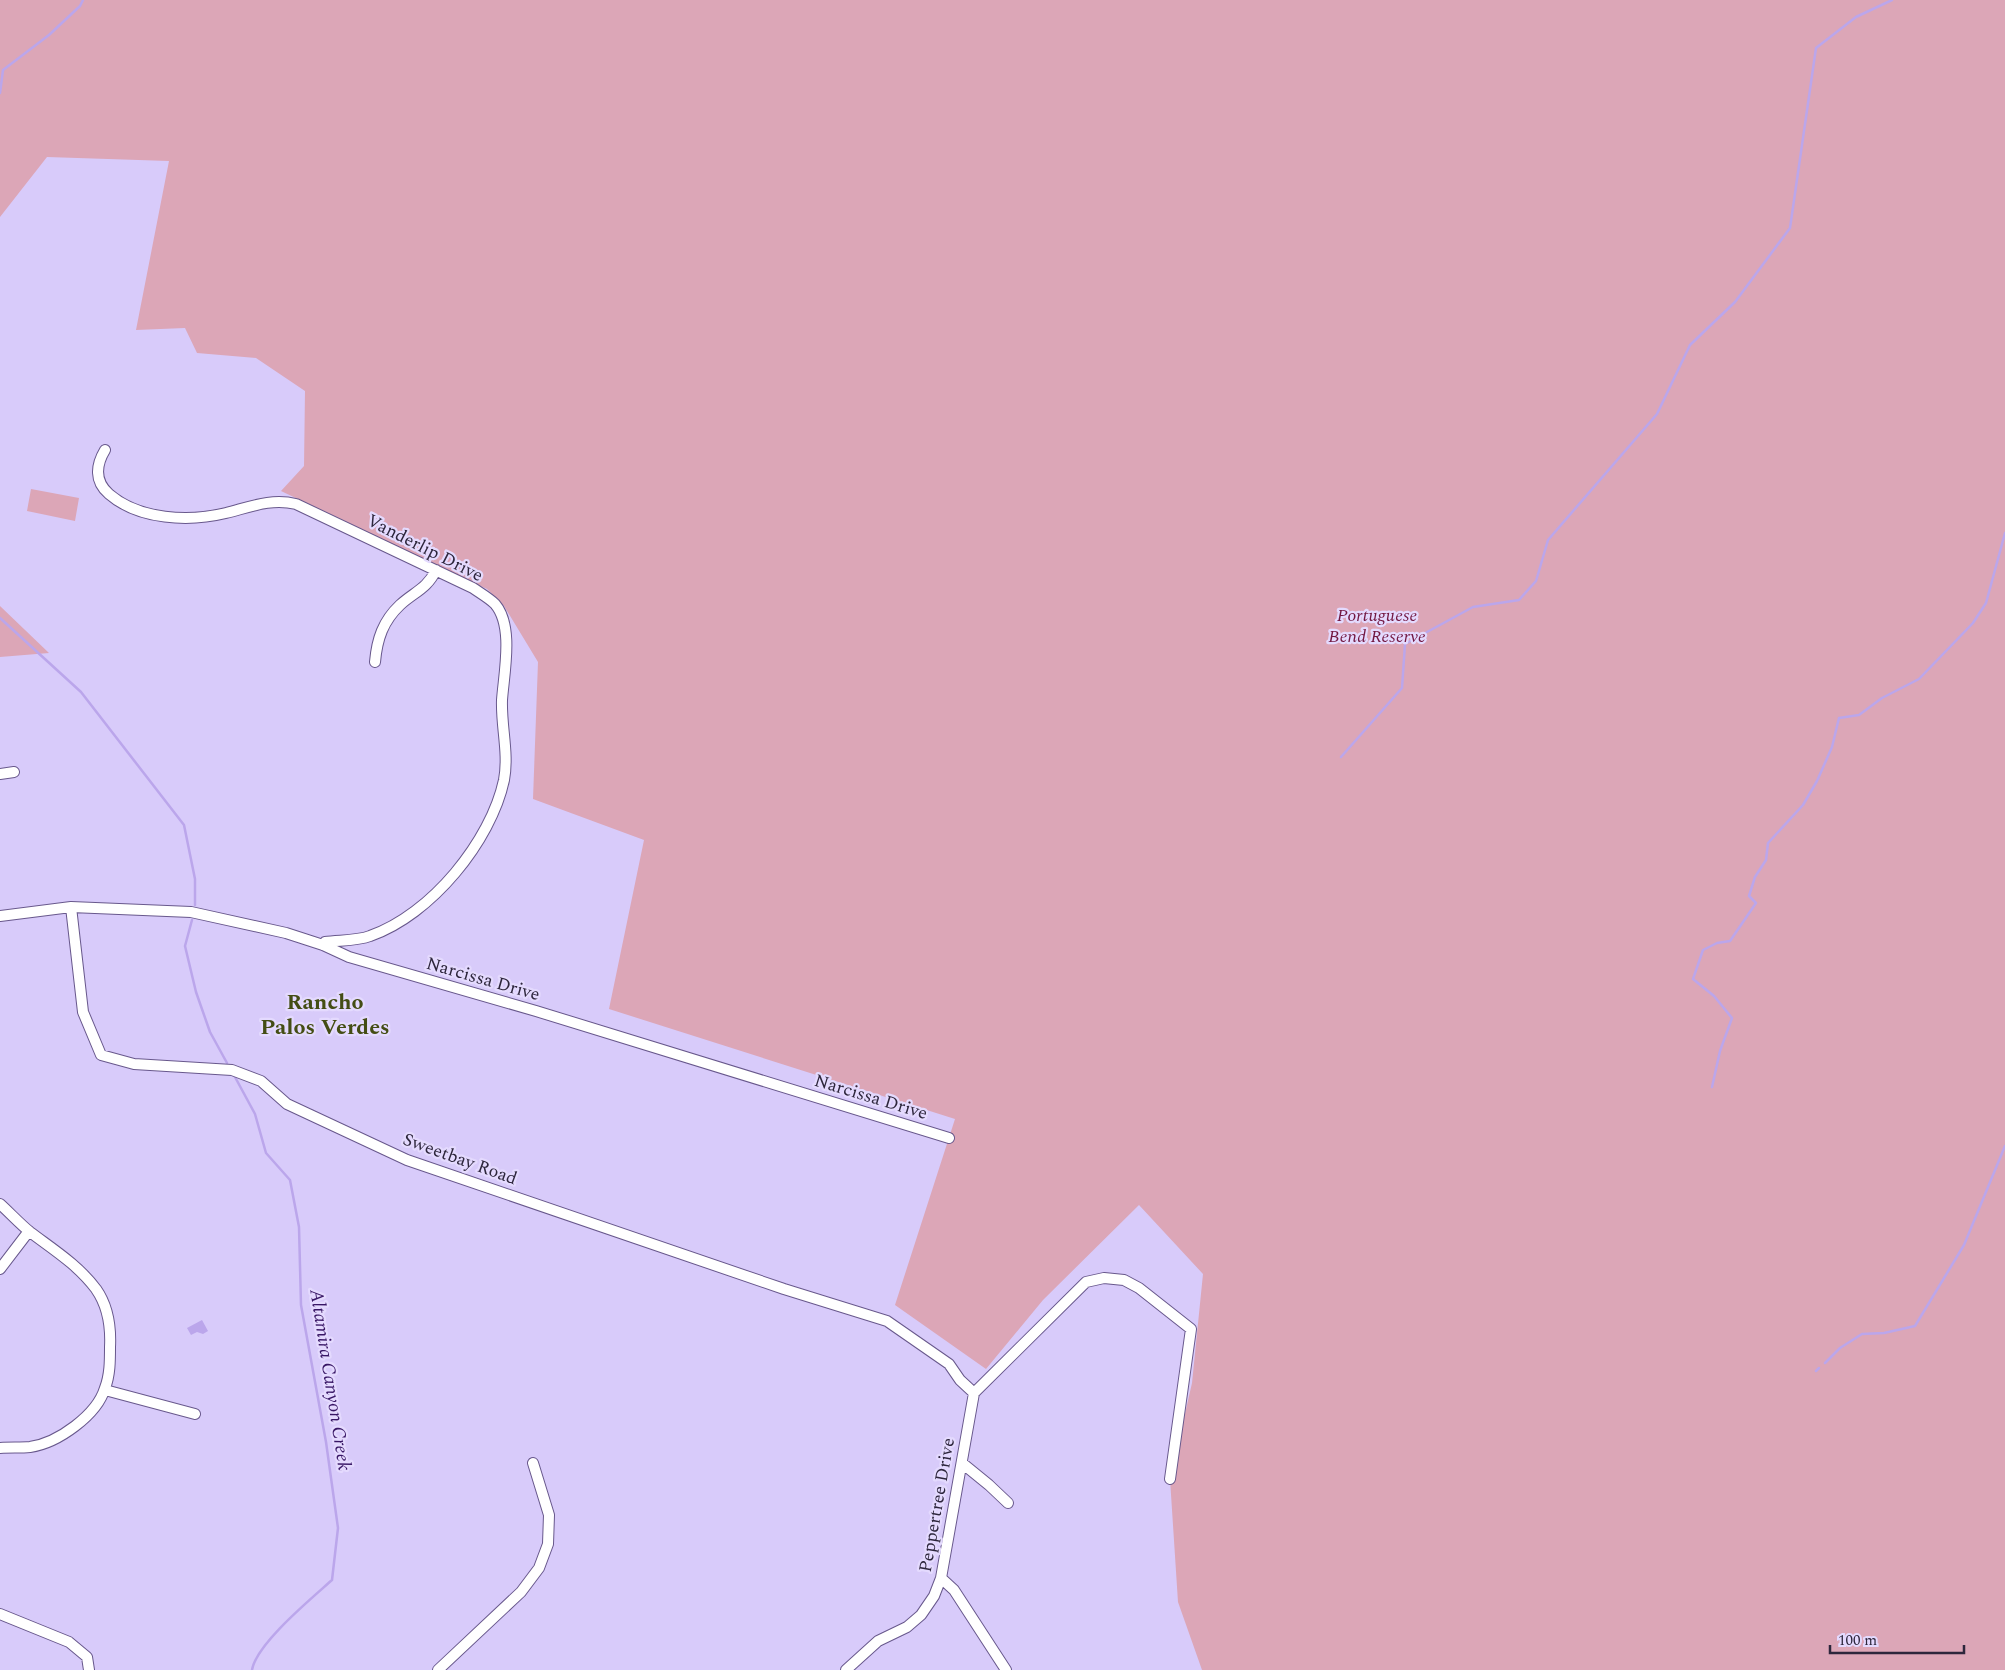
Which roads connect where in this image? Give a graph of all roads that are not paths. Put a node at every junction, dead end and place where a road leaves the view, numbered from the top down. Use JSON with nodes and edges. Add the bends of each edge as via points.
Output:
{"nodes":[{"id":1,"x":105,"y":450,"type":"dead end"},
{"id":2,"x":436,"y":570,"type":"junction"},
{"id":3,"x":375,"y":662,"type":"dead end"},
{"id":4,"x":14,"y":772,"type":"dead end"},
{"id":5,"x":0,"y":774,"type":"edge"},
{"id":6,"x":71,"y":907,"type":"junction"},
{"id":7,"x":0,"y":916,"type":"edge"},
{"id":8,"x":323,"y":945,"type":"junction"},
{"id":9,"x":949,"y":1138,"type":"dead end"},
{"id":10,"x":0,"y":1204,"type":"edge"},
{"id":11,"x":29,"y":1231,"type":"junction"},
{"id":12,"x":0,"y":1269,"type":"edge"},
{"id":13,"x":105,"y":1390,"type":"junction"},
{"id":14,"x":974,"y":1393,"type":"junction"},
{"id":15,"x":195,"y":1414,"type":"dead end"},
{"id":16,"x":0,"y":1448,"type":"edge"},
{"id":17,"x":533,"y":1463,"type":"dead end"},
{"id":18,"x":962,"y":1463,"type":"junction"},
{"id":19,"x":1170,"y":1479,"type":"dead end"},
{"id":20,"x":1008,"y":1504,"type":"dead end"},
{"id":21,"x":941,"y":1578,"type":"junction"},
{"id":22,"x":0,"y":1614,"type":"edge"},
{"id":23,"x":89,"y":1670,"type":"edge"},
{"id":24,"x":438,"y":1670,"type":"edge"},
{"id":25,"x":846,"y":1670,"type":"edge"},
{"id":26,"x":1006,"y":1670,"type":"edge"}],
"edges":[{"from":1,"to":2,"type":"street","name":"Vanderlip Drive","via":[[97,468],[105,490],[150,514],[202,517],[284,501]]},
{"from":2,"to":3,"type":"street","via":[[430,581],[399,606],[384,626],[376,644]]},
{"from":2,"to":8,"type":"street","name":"Vanderlip Drive","via":[[474,588],[494,604],[503,618],[506,632],[502,706],[506,758],[498,801],[472,851],[423,905],[370,937],[325,942]]},
{"from":4,"to":5,"type":"street"},
{"from":6,"to":7,"type":"street","name":"Narcissa Drive"},
{"from":6,"to":8,"type":"street","name":"Narcissa Drive","via":[[191,912],[267,928]]},
{"from":6,"to":14,"type":"street","name":"Sweetbay Road","via":[[83,1012],[101,1054],[134,1064],[232,1070],[260,1081],[287,1104],[407,1160],[784,1290],[887,1321],[949,1364]]},
{"from":8,"to":9,"type":"street","name":"Narcissa Drive","via":[[349,956]]},
{"from":10,"to":11,"type":"street"},
{"from":11,"to":12,"type":"street"},
{"from":11,"to":13,"type":"street","via":[[72,1263],[96,1290],[108,1315],[110,1366]]},
{"from":13,"to":15,"type":"street"},
{"from":13,"to":16,"type":"street","via":[[73,1428],[52,1440],[32,1446]]},
{"from":14,"to":18,"type":"street","name":"Peppertree Drive"},
{"from":14,"to":19,"type":"street","via":[[1086,1282],[1104,1278],[1124,1280],[1191,1329]]},
{"from":17,"to":24,"type":"street","via":[[549,1515],[548,1544],[539,1568],[521,1592]]},
{"from":18,"to":20,"type":"street"},
{"from":18,"to":21,"type":"street","name":"Peppertree Drive"},
{"from":21,"to":25,"type":"street","name":"Peppertree Drive","via":[[934,1596],[921,1614],[907,1627],[878,1641]]},
{"from":21,"to":26,"type":"street","via":[[954,1590]]},
{"from":22,"to":23,"type":"street","via":[[69,1642],[87,1657]]}]}
